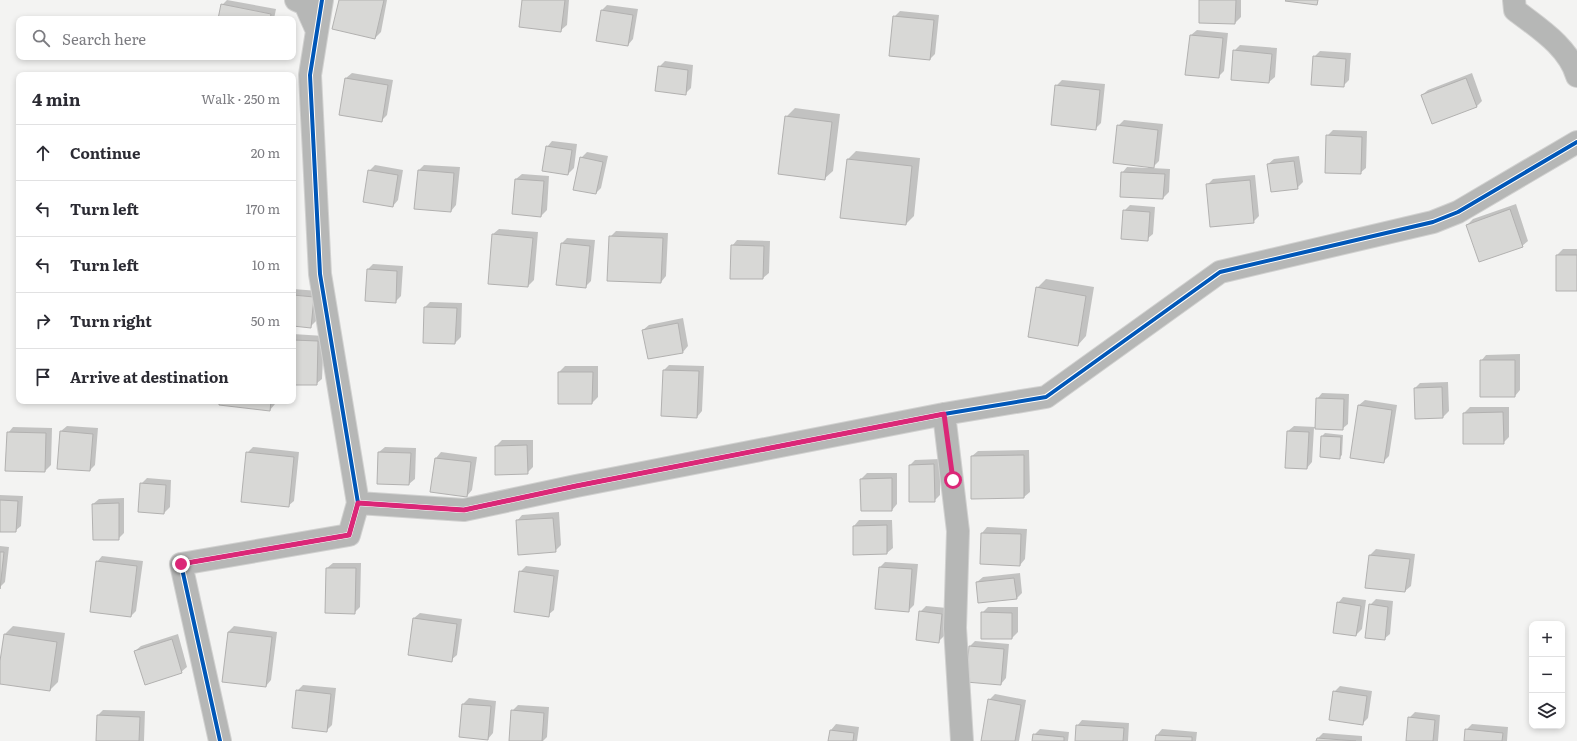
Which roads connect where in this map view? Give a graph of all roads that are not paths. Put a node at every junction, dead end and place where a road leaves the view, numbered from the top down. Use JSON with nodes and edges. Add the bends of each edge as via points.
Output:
{"nodes":[{"id":1,"x":296,"y":0,"type":"edge"},
{"id":2,"x":322,"y":0,"type":"edge"},
{"id":3,"x":1514,"y":0,"type":"edge"},
{"id":4,"x":317,"y":31,"type":"junction"},
{"id":5,"x":1577,"y":76,"type":"edge"},
{"id":6,"x":1577,"y":142,"type":"edge"},
{"id":7,"x":944,"y":414,"type":"junction"},
{"id":8,"x":358,"y":503,"type":"junction"},
{"id":9,"x":220,"y":741,"type":"edge"},
{"id":10,"x":962,"y":741,"type":"edge"}],
"edges":[{"from":1,"to":4,"type":"street","via":[[305,4]]},
{"from":2,"to":4,"type":"street"},
{"from":3,"to":5,"type":"street","via":[[1515,10],[1555,40]]},
{"from":4,"to":8,"type":"street","via":[[310,75],[320,274]]},
{"from":6,"to":7,"type":"street","via":[[1458,212],[1433,222],[1220,272],[1046,397]]},
{"from":7,"to":8,"type":"street","via":[[464,510]]},
{"from":7,"to":10,"type":"street","via":[[958,531],[955,628]]},
{"from":8,"to":9,"type":"street","via":[[349,535],[181,564]]}]}
